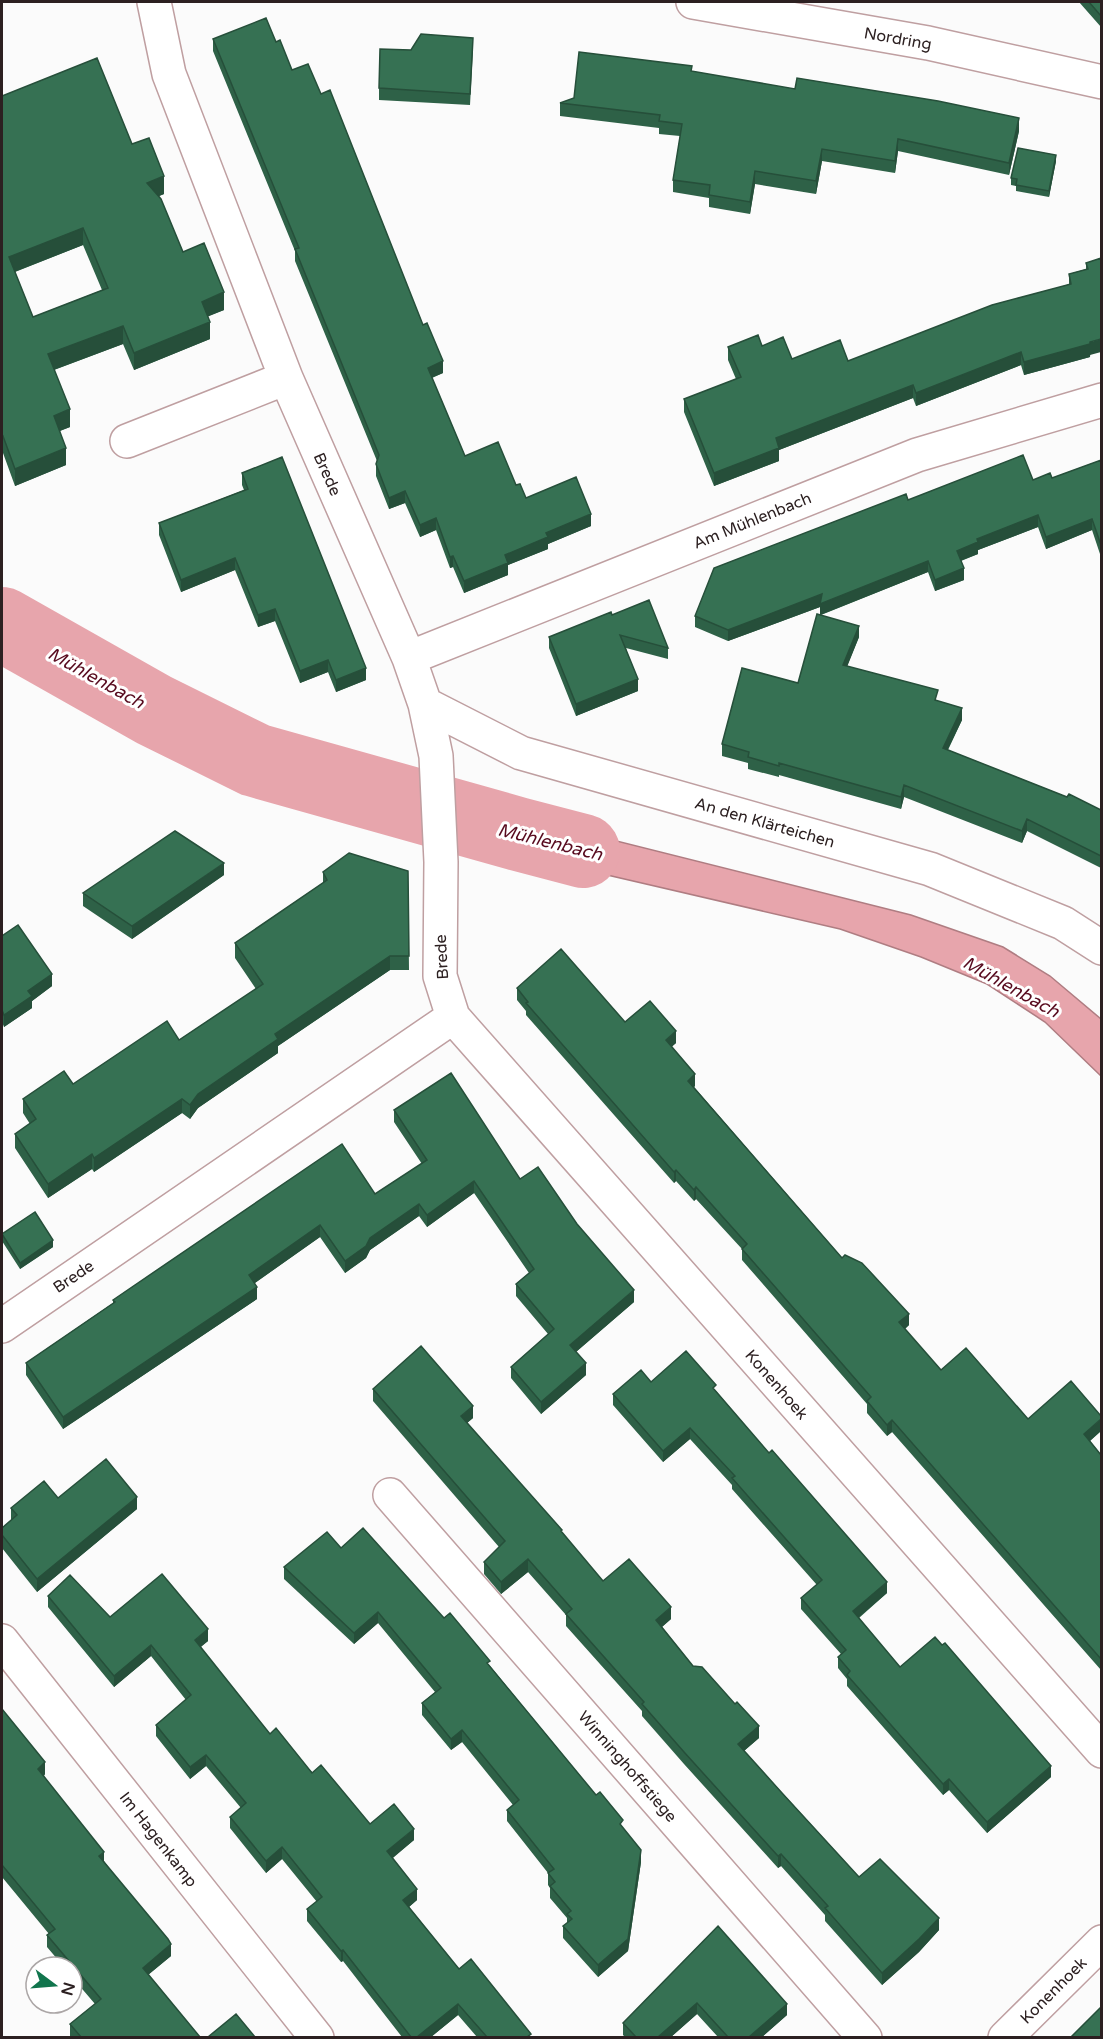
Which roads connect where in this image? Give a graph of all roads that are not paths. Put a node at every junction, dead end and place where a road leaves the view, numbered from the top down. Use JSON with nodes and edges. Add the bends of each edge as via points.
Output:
{"nodes":[{"id":1,"x":154,"y":2,"type":"edge"},
{"id":2,"x":693,"y":2,"type":"edge"},
{"id":3,"x":1101,"y":82,"type":"edge"},
{"id":4,"x":286,"y":378,"type":"junction"},
{"id":5,"x":1101,"y":400,"type":"edge"},
{"id":6,"x":128,"y":441,"type":"dead end"},
{"id":7,"x":409,"y":657,"type":"junction"},
{"id":8,"x":425,"y":704,"type":"junction"},
{"id":9,"x":1101,"y":948,"type":"edge"},
{"id":10,"x":453,"y":1017,"type":"junction"},
{"id":11,"x":2,"y":1326,"type":"edge"},
{"id":12,"x":390,"y":1495,"type":"dead end"},
{"id":13,"x":2,"y":1641,"type":"edge"},
{"id":14,"x":1101,"y":1751,"type":"edge"},
{"id":15,"x":1101,"y":1942,"type":"edge"},
{"id":16,"x":316,"y":2037,"type":"edge"},
{"id":17,"x":865,"y":2037,"type":"edge"},
{"id":18,"x":1005,"y":2037,"type":"edge"}],
"edges":[{"from":1,"to":4,"type":"street","name":"Brede","via":[[169,74]]},
{"from":2,"to":3,"type":"street","name":"Nordring","via":[[928,43]]},
{"from":4,"to":6,"type":"street"},
{"from":4,"to":7,"type":"street","name":"Brede"},
{"from":5,"to":7,"type":"street","name":"Am Mühlenbach","via":[[917,455]]},
{"from":7,"to":8,"type":"street","name":"Brede"},
{"from":8,"to":9,"type":"street","name":"An den Klärteichen","via":[[521,753],[930,869],[1063,923]]},
{"from":8,"to":10,"type":"street","name":"Brede","via":[[436,756],[441,862],[440,976]]},
{"from":10,"to":11,"type":"street","name":"Brede"},
{"from":10,"to":14,"type":"street","name":"Konenhoek"},
{"from":12,"to":17,"type":"street","name":"Winninghoffstiege"},
{"from":13,"to":16,"type":"street","name":"Im Hagenkamp"},
{"from":15,"to":18,"type":"street","name":"Konenhoek"}]}
